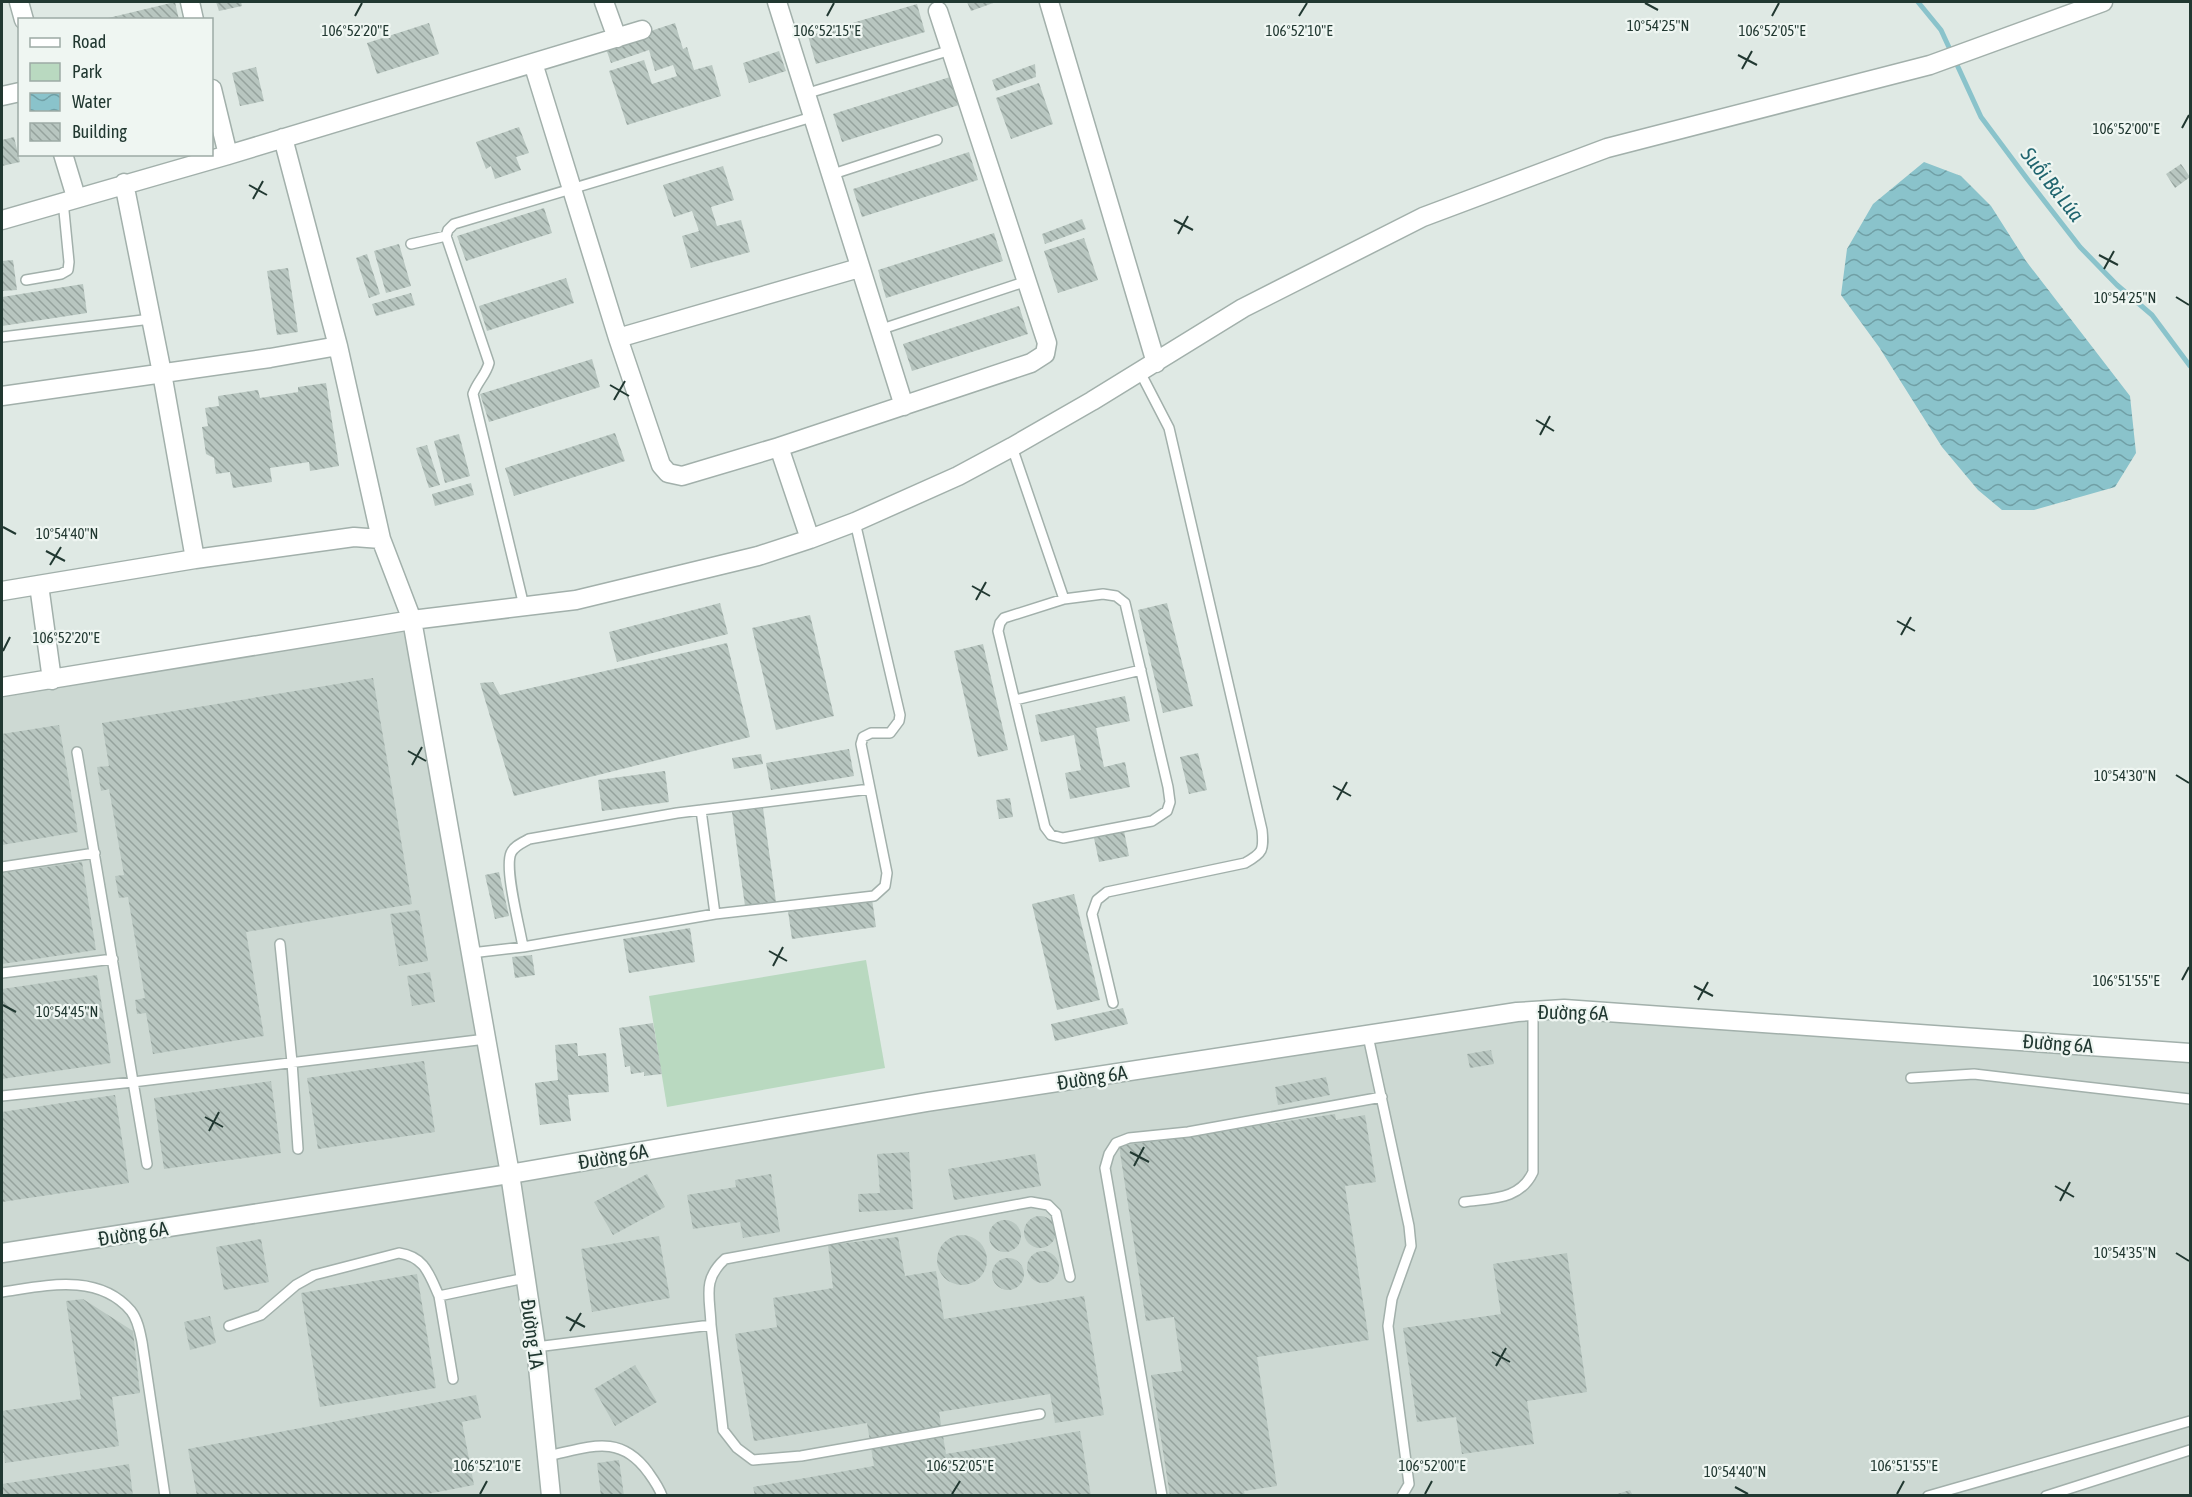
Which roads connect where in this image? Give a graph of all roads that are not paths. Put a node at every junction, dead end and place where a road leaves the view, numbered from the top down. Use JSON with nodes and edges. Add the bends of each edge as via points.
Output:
{"nodes":[{"id":1,"x":19,"y":2,"type":"edge"},
{"id":2,"x":190,"y":2,"type":"edge"},
{"id":3,"x":604,"y":2,"type":"edge"},
{"id":4,"x":777,"y":2,"type":"edge"},
{"id":5,"x":1049,"y":2,"type":"edge"},
{"id":6,"x":2103,"y":2,"type":"edge"},
{"id":7,"x":939,"y":11,"type":"dead end"},
{"id":8,"x":23,"y":18,"type":"edge"},
{"id":9,"x":194,"y":18,"type":"edge"},
{"id":10,"x":642,"y":30,"type":"dead end"},
{"id":11,"x":617,"y":38,"type":"junction"},
{"id":12,"x":951,"y":50,"type":"junction"},
{"id":13,"x":533,"y":63,"type":"junction"},
{"id":14,"x":18,"y":92,"type":"edge"},
{"id":15,"x":213,"y":93,"type":"edge"},
{"id":16,"x":805,"y":94,"type":"junction"},
{"id":17,"x":2,"y":96,"type":"edge"},
{"id":18,"x":812,"y":117,"type":"junction"},
{"id":19,"x":283,"y":138,"type":"junction"},
{"id":20,"x":938,"y":140,"type":"dead end"},
{"id":21,"x":228,"y":155,"type":"junction"},
{"id":22,"x":63,"y":156,"type":"edge"},
{"id":23,"x":830,"y":175,"type":"junction"},
{"id":24,"x":124,"y":183,"type":"junction"},
{"id":25,"x":572,"y":188,"type":"junction"},
{"id":26,"x":69,"y":199,"type":"junction"},
{"id":27,"x":2,"y":220,"type":"edge"},
{"id":28,"x":446,"y":236,"type":"junction"},
{"id":29,"x":411,"y":244,"type":"dead end"},
{"id":30,"x":859,"y":268,"type":"junction"},
{"id":31,"x":26,"y":280,"type":"dead end"},
{"id":32,"x":1027,"y":281,"type":"junction"},
{"id":33,"x":151,"y":319,"type":"junction"},
{"id":34,"x":879,"y":330,"type":"junction"},
{"id":35,"x":2,"y":337,"type":"edge"},
{"id":36,"x":618,"y":338,"type":"junction"},
{"id":37,"x":338,"y":346,"type":"junction"},
{"id":38,"x":1148,"y":367,"type":"junction"},
{"id":39,"x":162,"y":374,"type":"junction"},
{"id":40,"x":2,"y":396,"type":"edge"},
{"id":41,"x":904,"y":406,"type":"junction"},
{"id":42,"x":780,"y":447,"type":"junction"},
{"id":43,"x":1012,"y":447,"type":"junction"},
{"id":44,"x":855,"y":522,"type":"junction"},
{"id":45,"x":381,"y":539,"type":"junction"},
{"id":46,"x":810,"y":539,"type":"junction"},
{"id":47,"x":195,"y":559,"type":"junction"},
{"id":48,"x":39,"y":585,"type":"junction"},
{"id":49,"x":2,"y":591,"type":"edge"},
{"id":50,"x":1064,"y":599,"type":"junction"},
{"id":51,"x":525,"y":606,"type":"junction"},
{"id":52,"x":412,"y":620,"type":"junction"},
{"id":53,"x":1141,"y":670,"type":"junction"},
{"id":54,"x":52,"y":680,"type":"junction"},
{"id":55,"x":2,"y":687,"type":"edge"},
{"id":56,"x":1015,"y":700,"type":"junction"},
{"id":57,"x":77,"y":752,"type":"dead end"},
{"id":58,"x":870,"y":789,"type":"junction"},
{"id":59,"x":701,"y":810,"type":"junction"},
{"id":60,"x":95,"y":853,"type":"junction"},
{"id":61,"x":2,"y":867,"type":"edge"},
{"id":62,"x":715,"y":915,"type":"junction"},
{"id":63,"x":280,"y":944,"type":"dead end"},
{"id":64,"x":523,"y":947,"type":"junction"},
{"id":65,"x":471,"y":954,"type":"junction"},
{"id":66,"x":113,"y":959,"type":"junction"},
{"id":67,"x":2,"y":973,"type":"edge"},
{"id":68,"x":1113,"y":1003,"type":"dead end"},
{"id":69,"x":1533,"y":1011,"type":"junction"},
{"id":70,"x":1368,"y":1036,"type":"junction"},
{"id":71,"x":486,"y":1039,"type":"junction"},
{"id":72,"x":2190,"y":1053,"type":"edge"},
{"id":73,"x":292,"y":1062,"type":"junction"},
{"id":74,"x":1911,"y":1078,"type":"dead end"},
{"id":75,"x":133,"y":1082,"type":"junction"},
{"id":76,"x":2,"y":1096,"type":"edge"},
{"id":77,"x":1382,"y":1097,"type":"junction"},
{"id":78,"x":2190,"y":1100,"type":"edge"},
{"id":79,"x":298,"y":1149,"type":"dead end"},
{"id":80,"x":147,"y":1164,"type":"dead end"},
{"id":81,"x":510,"y":1174,"type":"junction"},
{"id":82,"x":1464,"y":1202,"type":"dead end"},
{"id":83,"x":2,"y":1253,"type":"edge"},
{"id":84,"x":1070,"y":1277,"type":"dead end"},
{"id":85,"x":525,"y":1278,"type":"junction"},
{"id":86,"x":2,"y":1292,"type":"edge"},
{"id":87,"x":439,"y":1296,"type":"junction"},
{"id":88,"x":711,"y":1325,"type":"junction"},
{"id":89,"x":229,"y":1326,"type":"dead end"},
{"id":90,"x":536,"y":1347,"type":"junction"},
{"id":91,"x":453,"y":1379,"type":"dead end"},
{"id":92,"x":1040,"y":1414,"type":"dead end"},
{"id":93,"x":2190,"y":1421,"type":"edge"},
{"id":94,"x":2190,"y":1450,"type":"edge"},
{"id":95,"x":547,"y":1456,"type":"junction"},
{"id":96,"x":165,"y":1496,"type":"edge"},
{"id":97,"x":551,"y":1496,"type":"edge"},
{"id":98,"x":662,"y":1496,"type":"edge"},
{"id":99,"x":1162,"y":1496,"type":"edge"},
{"id":100,"x":1402,"y":1496,"type":"edge"},
{"id":101,"x":1928,"y":1496,"type":"edge"},
{"id":102,"x":2046,"y":1496,"type":"edge"}],
"edges":[{"from":1,"to":8,"type":"street"},
{"from":2,"to":9,"type":"street"},
{"from":3,"to":11,"type":"street"},
{"from":4,"to":16,"type":"street"},
{"from":5,"to":38,"type":"street"},
{"from":6,"to":38,"type":"street","via":[[1930,65],[1607,148],[1474,197],[1423,217],[1243,308]]},
{"from":7,"to":12,"type":"street"},
{"from":10,"to":11,"type":"street"},
{"from":11,"to":13,"type":"street"},
{"from":12,"to":16,"type":"lane"},
{"from":12,"to":32,"type":"street"},
{"from":13,"to":19,"type":"street"},
{"from":13,"to":25,"type":"street"},
{"from":14,"to":17,"type":"street"},
{"from":15,"to":21,"type":"street"},
{"from":16,"to":18,"type":"street"},
{"from":18,"to":23,"type":"street"},
{"from":18,"to":25,"type":"lane"},
{"from":19,"to":21,"type":"street"},
{"from":19,"to":37,"type":"street","name":"Đường 1A"},
{"from":20,"to":23,"type":"lane"},
{"from":21,"to":24,"type":"street"},
{"from":22,"to":26,"type":"street"},
{"from":23,"to":30,"type":"street"},
{"from":24,"to":26,"type":"street"},
{"from":24,"to":33,"type":"street"},
{"from":25,"to":28,"type":"lane","via":[[454,224]]},
{"from":25,"to":36,"type":"street"},
{"from":26,"to":27,"type":"street"},
{"from":26,"to":31,"type":"lane","via":[[68,270]]},
{"from":28,"to":29,"type":"lane"},
{"from":28,"to":51,"type":"lane","via":[[489,363],[473,394]]},
{"from":30,"to":34,"type":"street"},
{"from":30,"to":36,"type":"street"},
{"from":32,"to":34,"type":"lane"},
{"from":32,"to":41,"type":"street","via":[[1047,343],[1046,354],[1031,363]]},
{"from":33,"to":35,"type":"lane"},
{"from":33,"to":39,"type":"street"},
{"from":34,"to":41,"type":"street"},
{"from":36,"to":42,"type":"street","via":[[661,465],[668,473],[682,476]]},
{"from":37,"to":39,"type":"street"},
{"from":37,"to":45,"type":"street","name":"Đường 1A"},
{"from":38,"to":43,"type":"street"},
{"from":38,"to":68,"type":"lane","via":[[1169,428],[1264,846],[1259,856],[1245,863],[1107,892],[1096,900],[1092,914]]},
{"from":39,"to":40,"type":"street"},
{"from":39,"to":47,"type":"street"},
{"from":41,"to":42,"type":"street"},
{"from":42,"to":46,"type":"street"},
{"from":43,"to":44,"type":"street"},
{"from":43,"to":50,"type":"lane"},
{"from":44,"to":46,"type":"street"},
{"from":44,"to":58,"type":"lane","via":[[900,715],[890,733],[863,737]]},
{"from":45,"to":47,"type":"street","via":[[354,537]]},
{"from":45,"to":52,"type":"street","name":"Đường 1A"},
{"from":46,"to":51,"type":"street","via":[[758,556],[576,600]]},
{"from":47,"to":48,"type":"street"},
{"from":48,"to":49,"type":"street"},
{"from":48,"to":54,"type":"street"},
{"from":50,"to":53,"type":"lane","via":[[1103,594],[1116,596],[1125,603]]},
{"from":50,"to":56,"type":"lane","via":[[1004,618],[1000,623],[998,631]]},
{"from":51,"to":52,"type":"street"},
{"from":52,"to":54,"type":"street"},
{"from":52,"to":65,"type":"street","name":"Đường 1A"},
{"from":53,"to":56,"type":"lane"},
{"from":53,"to":56,"type":"lane","via":[[1170,802],[1167,812],[1152,822],[1063,838],[1051,835],[1045,827]]},
{"from":54,"to":55,"type":"street"},
{"from":57,"to":60,"type":"lane"},
{"from":58,"to":59,"type":"lane"},
{"from":58,"to":62,"type":"lane","via":[[886,873],[885,886],[874,896]]},
{"from":59,"to":62,"type":"lane"},
{"from":59,"to":64,"type":"lane","via":[[518,844],[508,867]]},
{"from":60,"to":61,"type":"lane"},
{"from":60,"to":66,"type":"lane"},
{"from":62,"to":64,"type":"lane"},
{"from":63,"to":73,"type":"lane"},
{"from":64,"to":65,"type":"lane"},
{"from":65,"to":71,"type":"street","name":"Đường 1A"},
{"from":66,"to":67,"type":"lane"},
{"from":66,"to":75,"type":"lane"},
{"from":69,"to":70,"type":"street","name":"Đường 6A"},
{"from":69,"to":72,"type":"street","name":"Đường 6A","via":[[1588,1011]]},
{"from":69,"to":82,"type":"lane","via":[[1533,1172],[1527,1184],[1512,1195]]},
{"from":70,"to":77,"type":"lane"},
{"from":70,"to":81,"type":"street","name":"Đường 6A","via":[[927,1102]]},
{"from":71,"to":73,"type":"lane"},
{"from":71,"to":81,"type":"street","name":"Đường 1A"},
{"from":73,"to":75,"type":"lane"},
{"from":73,"to":79,"type":"lane"},
{"from":74,"to":78,"type":"lane","via":[[1974,1074]]},
{"from":75,"to":76,"type":"lane"},
{"from":75,"to":80,"type":"lane"},
{"from":77,"to":99,"type":"lane","via":[[1188,1132],[1129,1138],[1116,1143],[1109,1154],[1105,1168]]},
{"from":77,"to":100,"type":"lane","via":[[1411,1246],[1392,1299],[1388,1326],[1410,1484]]},
{"from":81,"to":83,"type":"street","name":"Đường 6A"},
{"from":81,"to":85,"type":"street","name":"Đường 1A"},
{"from":84,"to":88,"type":"lane","via":[[1056,1213],[1048,1205],[1031,1202],[725,1259],[709,1279]]},
{"from":85,"to":87,"type":"lane"},
{"from":85,"to":90,"type":"street","name":"Đường 1A"},
{"from":86,"to":96,"type":"lane","via":[[80,1284],[107,1294],[131,1312],[142,1342]]},
{"from":87,"to":89,"type":"lane","via":[[418,1260],[399,1254],[314,1275],[296,1285],[261,1316]]},
{"from":87,"to":91,"type":"lane"},
{"from":88,"to":90,"type":"lane"},
{"from":88,"to":92,"type":"lane","via":[[723,1430],[753,1460],[801,1456]]},
{"from":90,"to":95,"type":"street","name":"Đường 1A"},
{"from":93,"to":101,"type":"lane"},
{"from":94,"to":102,"type":"lane"},
{"from":95,"to":97,"type":"street","name":"Đường 1A"},
{"from":95,"to":98,"type":"lane","via":[[602,1445],[622,1448],[638,1459]]}]}
